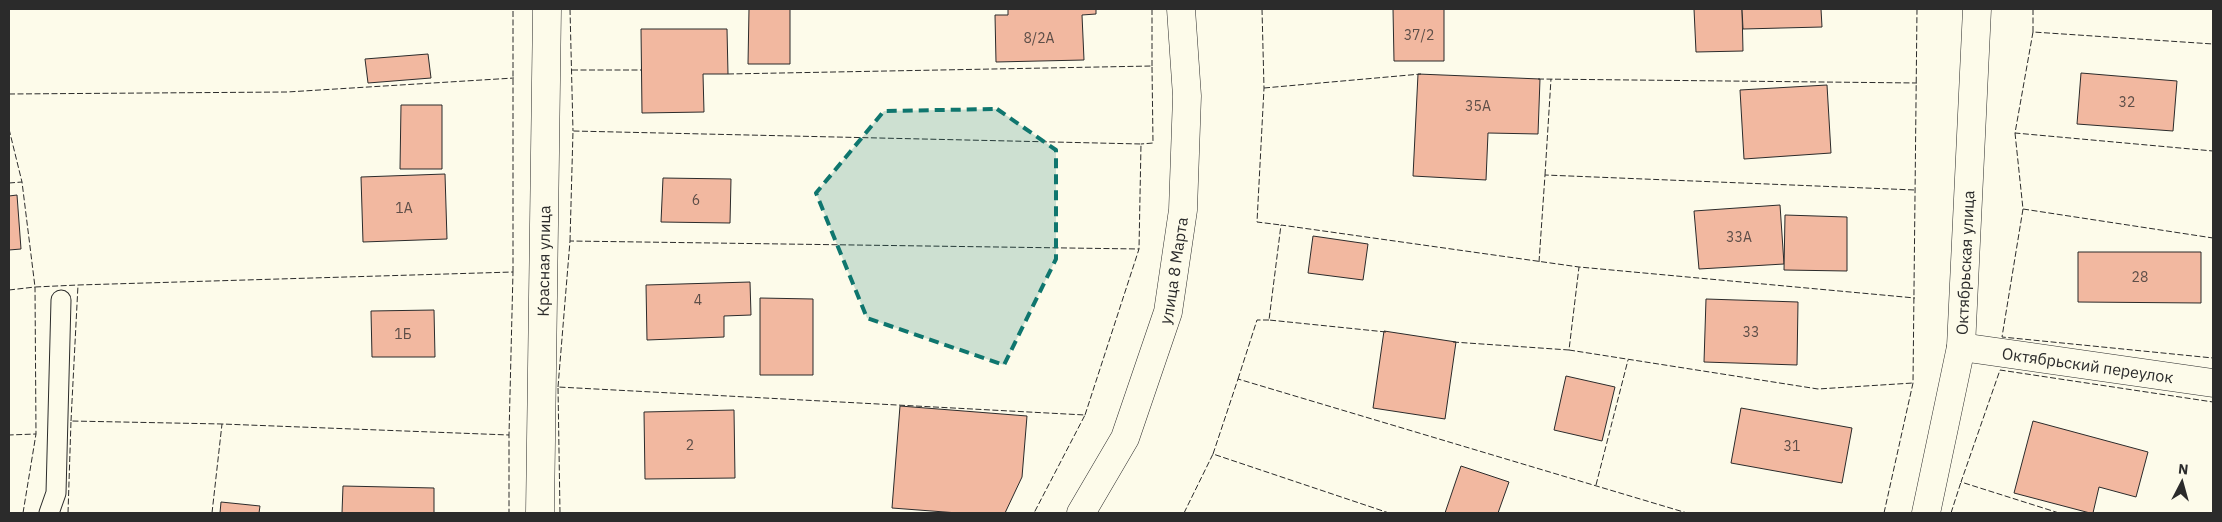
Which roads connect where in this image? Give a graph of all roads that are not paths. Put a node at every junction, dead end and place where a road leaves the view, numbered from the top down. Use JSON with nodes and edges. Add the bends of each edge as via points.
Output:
{"nodes":[{"id":1,"x":547,"y":9,"type":"edge"},
{"id":2,"x":1181,"y":9,"type":"edge"},
{"id":3,"x":1977,"y":9,"type":"edge"},
{"id":4,"x":61,"y":300,"type":"dead end"},
{"id":5,"x":1961,"y":347,"type":"junction"},
{"id":6,"x":2213,"y":383,"type":"edge"},
{"id":7,"x":49,"y":513,"type":"edge"},
{"id":8,"x":540,"y":513,"type":"edge"},
{"id":9,"x":1081,"y":513,"type":"edge"},
{"id":10,"x":1926,"y":513,"type":"edge"}],
"edges":[{"from":1,"to":8,"type":"street","name":"Красная улица"},
{"from":2,"to":9,"type":"street","name":"улица 8 Марта","via":[[1187,96],[1183,210],[1168,312],[1125,438]]},
{"from":3,"to":5,"type":"street","name":"Октябрьская улица"},
{"from":4,"to":7,"type":"lane","via":[[56,493]]},
{"from":5,"to":6,"type":"street","name":"Октябрьский переулок"},
{"from":5,"to":10,"type":"street","name":"Октябрьская улица"}]}
